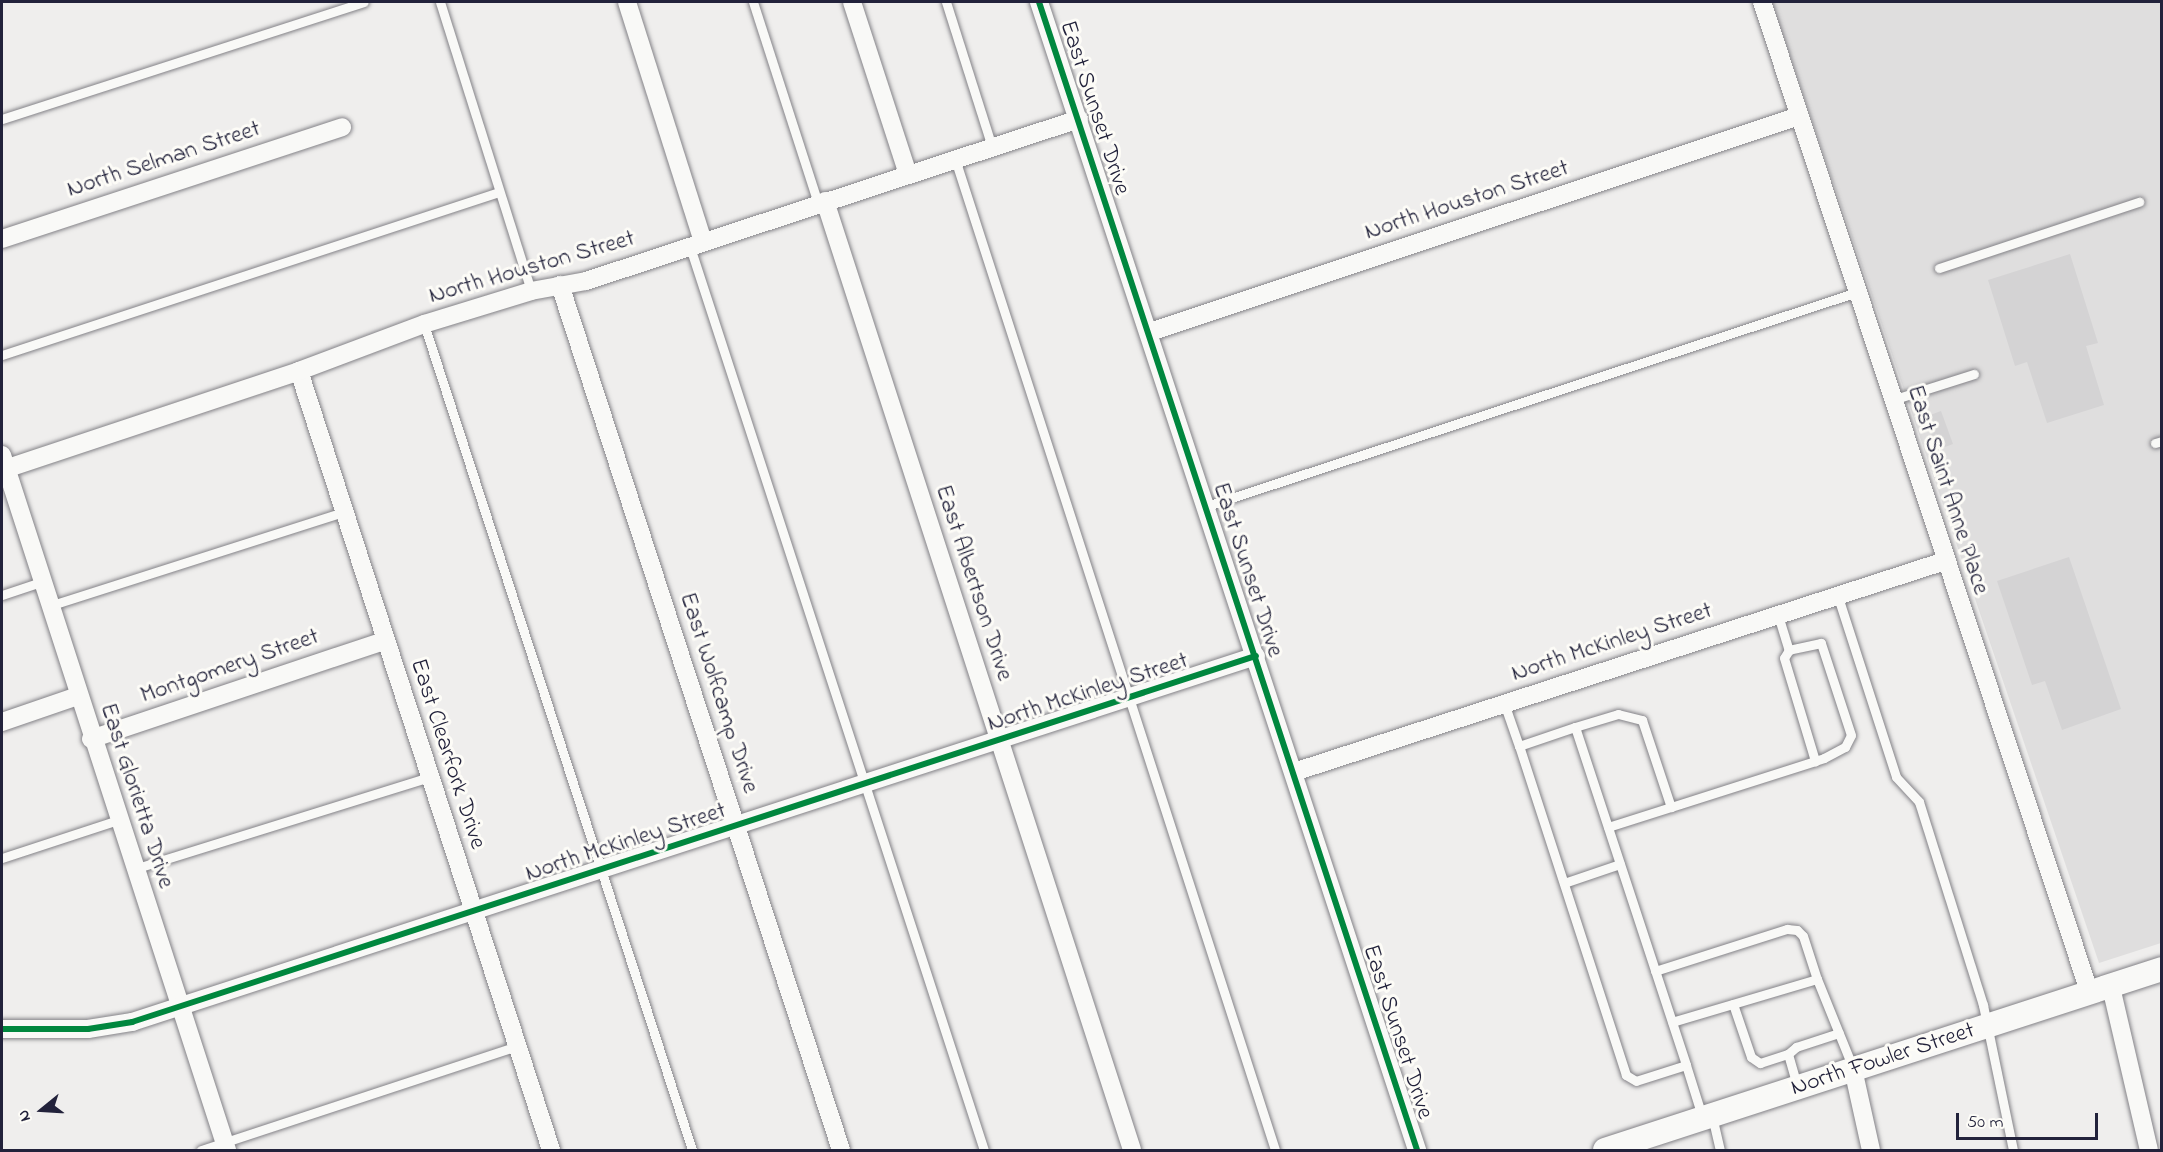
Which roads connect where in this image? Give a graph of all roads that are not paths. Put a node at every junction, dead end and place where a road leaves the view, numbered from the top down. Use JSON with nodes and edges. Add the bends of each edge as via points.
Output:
{"nodes":[{"id":1,"x":364,"y":2,"type":"edge"},
{"id":2,"x":440,"y":2,"type":"edge"},
{"id":3,"x":627,"y":2,"type":"edge"},
{"id":4,"x":753,"y":2,"type":"edge"},
{"id":5,"x":852,"y":2,"type":"edge"},
{"id":6,"x":946,"y":2,"type":"edge"},
{"id":7,"x":1040,"y":2,"type":"edge"},
{"id":8,"x":1762,"y":2,"type":"edge"},
{"id":9,"x":1799,"y":116,"type":"junction"},
{"id":10,"x":2,"y":119,"type":"edge"},
{"id":11,"x":1079,"y":119,"type":"junction"},
{"id":12,"x":342,"y":127,"type":"dead end"},
{"id":13,"x":992,"y":147,"type":"junction"},
{"id":14,"x":955,"y":159,"type":"junction"},
{"id":15,"x":908,"y":174,"type":"junction"},
{"id":16,"x":499,"y":192,"type":"junction"},
{"id":17,"x":822,"y":202,"type":"junction"},
{"id":18,"x":2139,"y":202,"type":"dead end"},
{"id":19,"x":2,"y":239,"type":"edge"},
{"id":20,"x":696,"y":245,"type":"junction"},
{"id":21,"x":1939,"y":268,"type":"dead end"},
{"id":22,"x":560,"y":285,"type":"junction"},
{"id":23,"x":531,"y":291,"type":"junction"},
{"id":24,"x":1857,"y":292,"type":"junction"},
{"id":25,"x":424,"y":324,"type":"junction"},
{"id":26,"x":1150,"y":332,"type":"junction"},
{"id":27,"x":2,"y":356,"type":"edge"},
{"id":28,"x":299,"y":371,"type":"junction"},
{"id":29,"x":1974,"y":374,"type":"dead end"},
{"id":30,"x":1892,"y":400,"type":"junction"},
{"id":31,"x":3,"y":465,"type":"edge"},
{"id":32,"x":1207,"y":506,"type":"junction"},
{"id":33,"x":343,"y":512,"type":"junction"},
{"id":34,"x":1945,"y":561,"type":"junction"},
{"id":35,"x":41,"y":582,"type":"junction"},
{"id":36,"x":2,"y":595,"type":"edge"},
{"id":37,"x":1838,"y":597,"type":"junction"},
{"id":38,"x":50,"y":606,"type":"junction"},
{"id":39,"x":1778,"y":615,"type":"junction"},
{"id":40,"x":384,"y":641,"type":"junction"},
{"id":41,"x":1789,"y":650,"type":"junction"},
{"id":42,"x":1256,"y":656,"type":"junction"},
{"id":43,"x":78,"y":696,"type":"junction"},
{"id":44,"x":1131,"y":699,"type":"junction"},
{"id":45,"x":1504,"y":703,"type":"junction"},
{"id":46,"x":2,"y":722,"type":"edge"},
{"id":47,"x":1575,"y":727,"type":"junction"},
{"id":48,"x":91,"y":739,"type":"junction"},
{"id":49,"x":999,"y":741,"type":"junction"},
{"id":50,"x":1519,"y":746,"type":"junction"},
{"id":51,"x":1815,"y":761,"type":"junction"},
{"id":52,"x":1294,"y":772,"type":"junction"},
{"id":53,"x":429,"y":777,"type":"junction"},
{"id":54,"x":866,"y":784,"type":"junction"},
{"id":55,"x":1671,"y":807,"type":"junction"},
{"id":56,"x":118,"y":820,"type":"junction"},
{"id":57,"x":736,"y":827,"type":"junction"},
{"id":58,"x":1608,"y":827,"type":"junction"},
{"id":59,"x":2,"y":858,"type":"edge"},
{"id":60,"x":1620,"y":864,"type":"junction"},
{"id":61,"x":134,"y":869,"type":"junction"},
{"id":62,"x":603,"y":869,"type":"junction"},
{"id":63,"x":1564,"y":883,"type":"junction"},
{"id":64,"x":473,"y":911,"type":"junction"},
{"id":65,"x":2162,"y":969,"type":"edge"},
{"id":66,"x":1655,"y":971,"type":"junction"},
{"id":67,"x":1817,"y":979,"type":"junction"},
{"id":68,"x":2100,"y":990,"type":"junction"},
{"id":69,"x":1733,"y":1004,"type":"junction"},
{"id":70,"x":180,"y":1006,"type":"junction"},
{"id":71,"x":1672,"y":1022,"type":"junction"},
{"id":72,"x":1987,"y":1026,"type":"junction"},
{"id":73,"x":2,"y":1029,"type":"edge"},
{"id":74,"x":1839,"y":1033,"type":"junction"},
{"id":75,"x":517,"y":1046,"type":"junction"},
{"id":76,"x":1788,"y":1054,"type":"junction"},
{"id":77,"x":1686,"y":1065,"type":"junction"},
{"id":78,"x":1853,"y":1069,"type":"junction"},
{"id":79,"x":1798,"y":1088,"type":"junction"},
{"id":80,"x":1707,"y":1117,"type":"junction"},
{"id":81,"x":225,"y":1147,"type":"edge"},
{"id":82,"x":201,"y":1150,"type":"edge"},
{"id":83,"x":551,"y":1150,"type":"edge"},
{"id":84,"x":692,"y":1150,"type":"edge"},
{"id":85,"x":841,"y":1150,"type":"edge"},
{"id":86,"x":984,"y":1150,"type":"edge"},
{"id":87,"x":1132,"y":1150,"type":"edge"},
{"id":88,"x":1275,"y":1150,"type":"edge"},
{"id":89,"x":1417,"y":1150,"type":"edge"},
{"id":90,"x":1605,"y":1150,"type":"edge"},
{"id":91,"x":1720,"y":1150,"type":"edge"},
{"id":92,"x":1871,"y":1150,"type":"edge"},
{"id":93,"x":2013,"y":1150,"type":"edge"},
{"id":94,"x":2149,"y":1150,"type":"edge"}],
"edges":[{"from":1,"to":10,"type":"lane"},
{"from":2,"to":16,"type":"lane"},
{"from":3,"to":20,"type":"street"},
{"from":4,"to":17,"type":"lane"},
{"from":5,"to":15,"type":"street"},
{"from":6,"to":13,"type":"lane"},
{"from":7,"to":11,"type":"street","name":"East Sunset Drive"},
{"from":8,"to":9,"type":"street","name":"East Saint Anne Place"},
{"from":9,"to":24,"type":"street","name":"East Saint Anne Place"},
{"from":9,"to":26,"type":"street","name":"North Houston Street"},
{"from":11,"to":13,"type":"street","name":"North Houston Street"},
{"from":11,"to":26,"type":"street","name":"East Sunset Drive"},
{"from":12,"to":19,"type":"street","name":"North Selman Street"},
{"from":13,"to":14,"type":"street","name":"North Houston Street"},
{"from":14,"to":15,"type":"street","name":"North Houston Street"},
{"from":14,"to":44,"type":"lane"},
{"from":15,"to":17,"type":"street","name":"North Houston Street"},
{"from":16,"to":23,"type":"lane"},
{"from":16,"to":27,"type":"lane"},
{"from":17,"to":20,"type":"street","name":"North Houston Street"},
{"from":17,"to":49,"type":"street","name":"East Albertson Drive"},
{"from":18,"to":21,"type":"lane"},
{"from":20,"to":22,"type":"street","name":"North Houston Street"},
{"from":20,"to":54,"type":"lane"},
{"from":22,"to":23,"type":"street","name":"North Houston Street"},
{"from":22,"to":57,"type":"street","name":"East Wolfcamp Drive"},
{"from":23,"to":25,"type":"street","name":"North Houston Street"},
{"from":24,"to":30,"type":"street","name":"East Saint Anne Place"},
{"from":24,"to":32,"type":"lane"},
{"from":25,"to":28,"type":"street","name":"North Houston Street"},
{"from":25,"to":62,"type":"lane"},
{"from":26,"to":32,"type":"street","name":"East Sunset Drive"},
{"from":28,"to":31,"type":"street","name":"North Houston Street"},
{"from":28,"to":33,"type":"street","name":"East Clearfork Drive"},
{"from":29,"to":30,"type":"lane"},
{"from":30,"to":34,"type":"street","name":"East Saint Anne Place"},
{"from":31,"to":35,"type":"street","name":"East Glorietta Drive"},
{"from":32,"to":42,"type":"street","name":"East Sunset Drive"},
{"from":33,"to":38,"type":"lane"},
{"from":33,"to":40,"type":"street","name":"East Clearfork Drive"},
{"from":34,"to":37,"type":"street","name":"North McKinley Street"},
{"from":34,"to":68,"type":"street","name":"East Saint Anne Place"},
{"from":35,"to":36,"type":"lane"},
{"from":35,"to":38,"type":"street","name":"East Glorietta Drive"},
{"from":37,"to":39,"type":"street","name":"North McKinley Street"},
{"from":37,"to":72,"type":"lane","via":[[1896,777],[1919,802]]},
{"from":38,"to":43,"type":"street","name":"East Glorietta Drive"},
{"from":39,"to":41,"type":"lane"},
{"from":39,"to":45,"type":"street","name":"North McKinley Street"},
{"from":40,"to":48,"type":"street","name":"Montgomery Street"},
{"from":40,"to":53,"type":"street","name":"East Clearfork Drive"},
{"from":41,"to":51,"type":"lane","via":[[1784,658]]},
{"from":41,"to":51,"type":"lane","via":[[1821,643],[1851,735],[1845,747]]},
{"from":42,"to":44,"type":"street","name":"North McKinley Street"},
{"from":42,"to":52,"type":"street","name":"East Sunset Drive"},
{"from":43,"to":46,"type":"street"},
{"from":43,"to":48,"type":"street","name":"East Glorietta Drive"},
{"from":44,"to":49,"type":"street","name":"North McKinley Street"},
{"from":44,"to":88,"type":"lane"},
{"from":45,"to":50,"type":"lane"},
{"from":45,"to":52,"type":"street","name":"North McKinley Street"},
{"from":47,"to":50,"type":"lane"},
{"from":47,"to":55,"type":"lane","via":[[1618,714],[1642,720]]},
{"from":47,"to":58,"type":"lane"},
{"from":48,"to":56,"type":"street","name":"East Glorietta Drive"},
{"from":49,"to":54,"type":"street","name":"North McKinley Street"},
{"from":49,"to":87,"type":"street","name":"East Albertson Drive"},
{"from":50,"to":63,"type":"lane"},
{"from":51,"to":55,"type":"lane"},
{"from":52,"to":89,"type":"street","name":"East Sunset Drive"},
{"from":53,"to":61,"type":"lane"},
{"from":53,"to":64,"type":"street","name":"East Clearfork Drive"},
{"from":54,"to":57,"type":"street","name":"North McKinley Street"},
{"from":54,"to":86,"type":"lane"},
{"from":55,"to":58,"type":"lane"},
{"from":56,"to":59,"type":"lane"},
{"from":56,"to":61,"type":"street","name":"East Glorietta Drive"},
{"from":57,"to":62,"type":"street","name":"North McKinley Street"},
{"from":57,"to":85,"type":"street","name":"East Wolfcamp Drive"},
{"from":58,"to":60,"type":"lane"},
{"from":60,"to":63,"type":"lane"},
{"from":60,"to":66,"type":"lane"},
{"from":61,"to":70,"type":"street","name":"East Glorietta Drive"},
{"from":62,"to":64,"type":"street","name":"North McKinley Street"},
{"from":62,"to":84,"type":"lane"},
{"from":63,"to":77,"type":"lane","via":[[1630,1081]]},
{"from":64,"to":70,"type":"street","name":"North McKinley Street"},
{"from":64,"to":75,"type":"street","name":"East Clearfork Drive"},
{"from":65,"to":68,"type":"street","name":"North Fowler Street"},
{"from":66,"to":67,"type":"lane","via":[[1787,929],[1797,930],[1803,936]]},
{"from":66,"to":71,"type":"lane"},
{"from":67,"to":69,"type":"lane"},
{"from":67,"to":74,"type":"lane"},
{"from":68,"to":72,"type":"street","name":"North Fowler Street"},
{"from":68,"to":94,"type":"street","name":"East Saint Anne Place"},
{"from":69,"to":71,"type":"lane"},
{"from":69,"to":76,"type":"lane","via":[[1754,1062]]},
{"from":70,"to":73,"type":"street","name":"North McKinley Street","via":[[132,1022],[88,1029]]},
{"from":70,"to":81,"type":"street","name":"East Glorietta Drive"},
{"from":71,"to":77,"type":"lane"},
{"from":72,"to":78,"type":"street","name":"North Fowler Street"},
{"from":72,"to":93,"type":"lane"},
{"from":74,"to":76,"type":"lane","via":[[1796,1047]]},
{"from":74,"to":78,"type":"lane"},
{"from":75,"to":81,"type":"lane"},
{"from":75,"to":83,"type":"street","name":"East Clearfork Drive"},
{"from":76,"to":79,"type":"lane"},
{"from":77,"to":80,"type":"lane"},
{"from":78,"to":79,"type":"street","name":"North Fowler Street"},
{"from":78,"to":92,"type":"street"},
{"from":79,"to":80,"type":"street","name":"North Fowler Street"},
{"from":80,"to":90,"type":"street","name":"North Fowler Street"},
{"from":80,"to":91,"type":"lane"},
{"from":81,"to":82,"type":"lane"}]}
